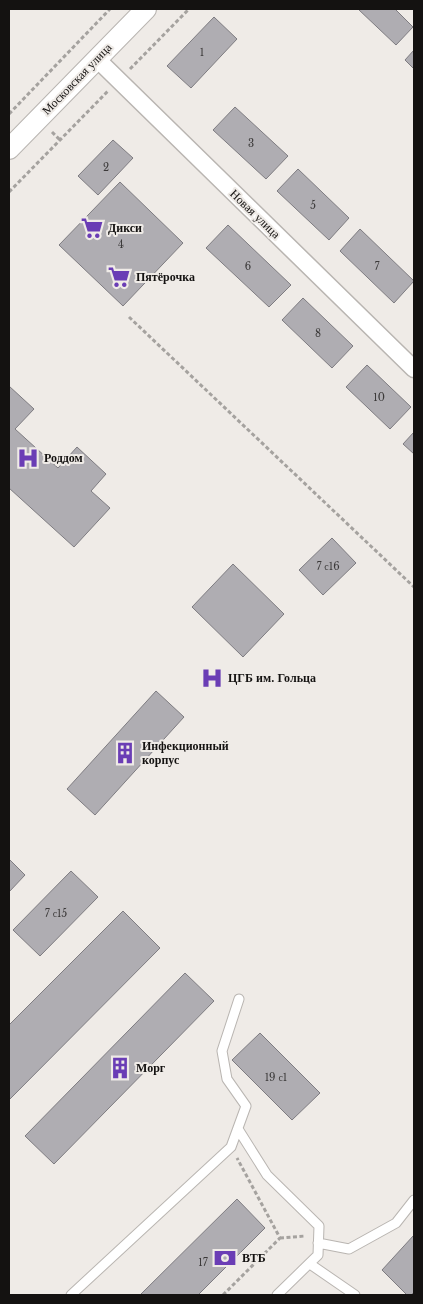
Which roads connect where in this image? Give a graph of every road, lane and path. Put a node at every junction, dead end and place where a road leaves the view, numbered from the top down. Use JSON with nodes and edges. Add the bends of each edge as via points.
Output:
{"nodes":[{"id":1,"x":110,"y":9,"type":"edge"},
{"id":2,"x":146,"y":9,"type":"edge"},
{"id":3,"x":189,"y":9,"type":"edge"},
{"id":4,"x":97,"y":59,"type":"junction"},
{"id":5,"x":119,"y":80,"type":"junction"},
{"id":6,"x":9,"y":114,"type":"edge"},
{"id":7,"x":9,"y":149,"type":"edge"},
{"id":8,"x":9,"y":192,"type":"edge"},
{"id":9,"x":129,"y":317,"type":"dead end"},
{"id":10,"x":414,"y":369,"type":"edge"},
{"id":11,"x":414,"y":587,"type":"edge"},
{"id":12,"x":239,"y":999,"type":"dead end"},
{"id":13,"x":238,"y":1129,"type":"junction"},
{"id":14,"x":231,"y":1147,"type":"junction"},
{"id":15,"x":414,"y":1200,"type":"edge"},
{"id":16,"x":280,"y":1238,"type":"junction"},
{"id":17,"x":319,"y":1238,"type":"junction"},
{"id":18,"x":310,"y":1264,"type":"junction"},
{"id":19,"x":71,"y":1295,"type":"edge"},
{"id":20,"x":222,"y":1295,"type":"edge"},
{"id":21,"x":276,"y":1295,"type":"edge"},
{"id":22,"x":355,"y":1295,"type":"edge"}],
"edges":[{"from":1,"to":6,"type":"path"},
{"from":2,"to":4,"type":"street","name":"Московская улица"},
{"from":3,"to":5,"type":"path"},
{"from":4,"to":5,"type":"street","name":"Новая улица"},
{"from":4,"to":7,"type":"street","name":"Московская улица"},
{"from":5,"to":8,"type":"path"},
{"from":5,"to":10,"type":"street","name":"Новая улица"},
{"from":9,"to":11,"type":"path"},
{"from":12,"to":13,"type":"lane","via":[[222,1051],[227,1079],[246,1106]]},
{"from":13,"to":14,"type":"lane"},
{"from":13,"to":17,"type":"lane","via":[[267,1175],[319,1226]]},
{"from":14,"to":16,"type":"path"},
{"from":14,"to":19,"type":"lane"},
{"from":15,"to":17,"type":"lane","via":[[396,1223],[349,1249]]},
{"from":16,"to":17,"type":"path"},
{"from":16,"to":20,"type":"path"},
{"from":17,"to":18,"type":"lane","via":[[318,1256]]},
{"from":18,"to":21,"type":"lane"},
{"from":18,"to":22,"type":"lane"}]}
